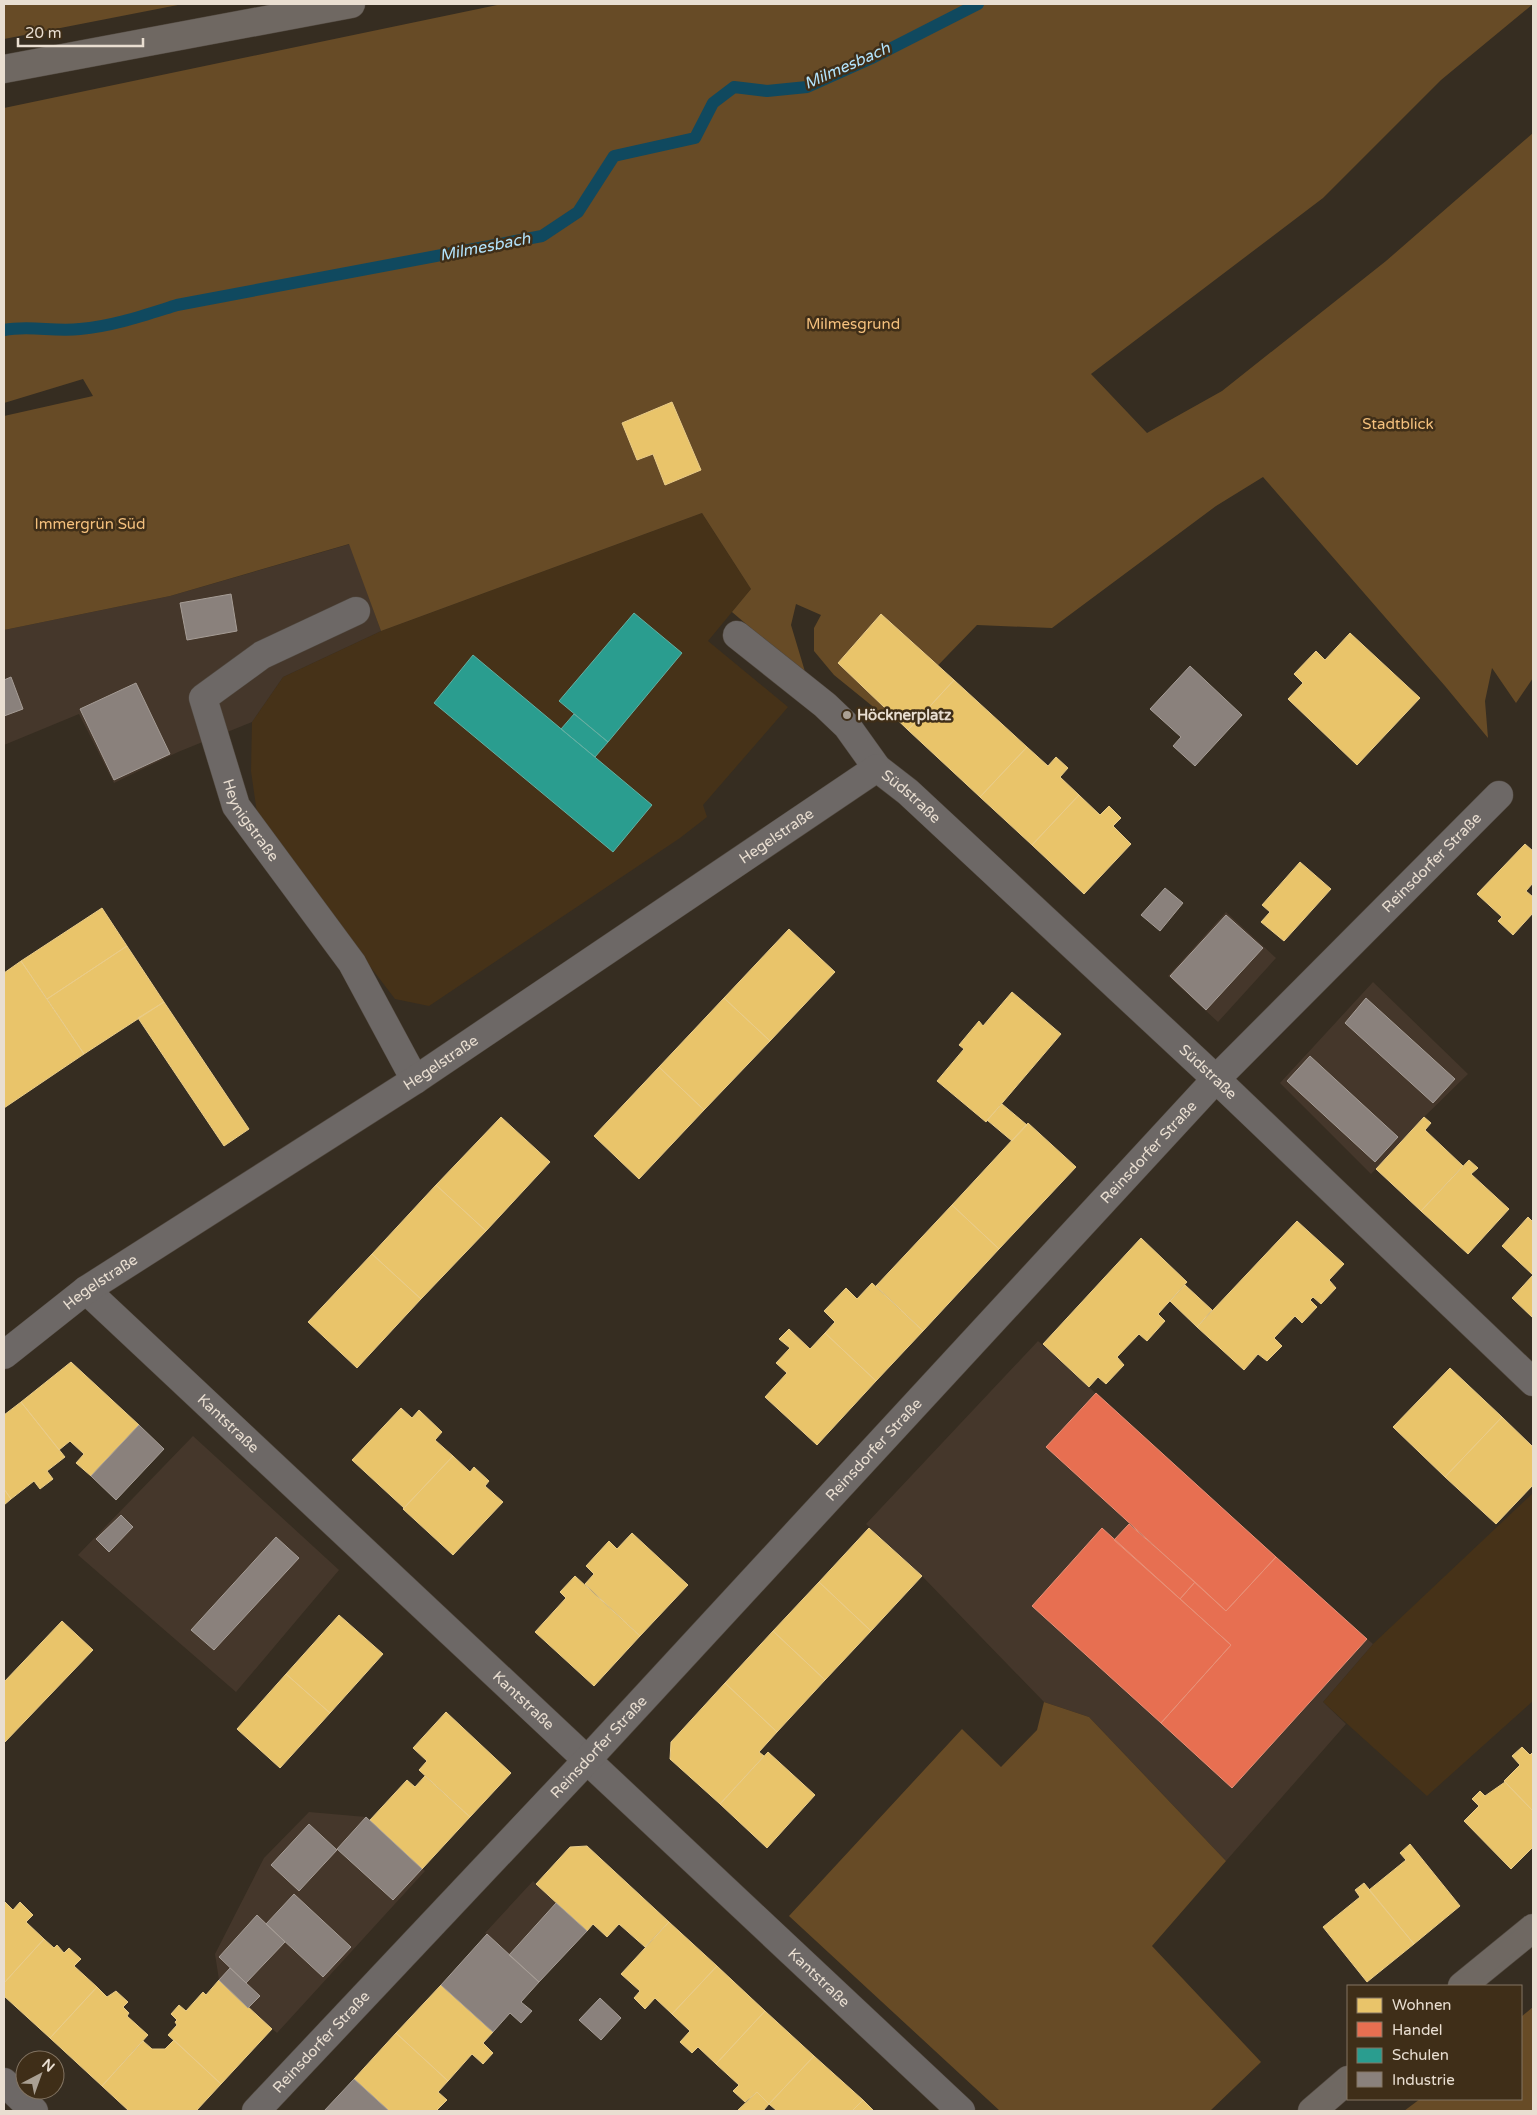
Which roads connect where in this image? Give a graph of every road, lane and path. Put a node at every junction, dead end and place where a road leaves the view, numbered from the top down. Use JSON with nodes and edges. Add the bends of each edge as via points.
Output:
{"nodes":[{"id":1,"x":351,"y":4,"type":"edge"},
{"id":2,"x":4,"y":69,"type":"edge"},
{"id":3,"x":356,"y":611,"type":"dead end"},
{"id":4,"x":736,"y":635,"type":"dead end"},
{"id":5,"x":877,"y":768,"type":"junction"},
{"id":6,"x":1499,"y":794,"type":"dead end"},
{"id":7,"x":1216,"y":1079,"type":"junction"},
{"id":8,"x":415,"y":1080,"type":"junction"},
{"id":9,"x":86,"y":1290,"type":"junction"},
{"id":10,"x":4,"y":1355,"type":"edge"},
{"id":11,"x":1533,"y":1382,"type":"edge"},
{"id":12,"x":587,"y":1760,"type":"junction"},
{"id":13,"x":1533,"y":1928,"type":"edge"},
{"id":14,"x":1463,"y":1985,"type":"edge"},
{"id":15,"x":1347,"y":2081,"type":"edge"},
{"id":16,"x":4,"y":2082,"type":"edge"},
{"id":17,"x":34,"y":2111,"type":"edge"},
{"id":18,"x":256,"y":2111,"type":"edge"},
{"id":19,"x":961,"y":2111,"type":"edge"},
{"id":20,"x":1312,"y":2111,"type":"edge"}],
"edges":[{"from":1,"to":2,"type":"main road"},
{"from":3,"to":8,"type":"street","name":"Heynigstraße","via":[[262,655],[203,698],[236,806],[352,963]]},
{"from":4,"to":5,"type":"street","via":[[825,705],[847,726]]},
{"from":5,"to":7,"type":"street","name":"Südstraße","via":[[915,798]]},
{"from":5,"to":8,"type":"street","name":"Hegelstraße"},
{"from":6,"to":7,"type":"street","name":"Reinsdorfer Straße"},
{"from":7,"to":11,"type":"street","name":"Südstraße"},
{"from":7,"to":12,"type":"street","name":"Reinsdorfer Straße"},
{"from":8,"to":9,"type":"street","name":"Hegelstraße"},
{"from":9,"to":10,"type":"street","name":"Hegelstraße"},
{"from":9,"to":12,"type":"street","name":"Kantstraße"},
{"from":12,"to":18,"type":"street","name":"Reinsdorfer Straße"},
{"from":12,"to":19,"type":"street","name":"Kantstraße"},
{"from":13,"to":14,"type":"main road"},
{"from":15,"to":20,"type":"main road"},
{"from":16,"to":17,"type":"street"}]}
